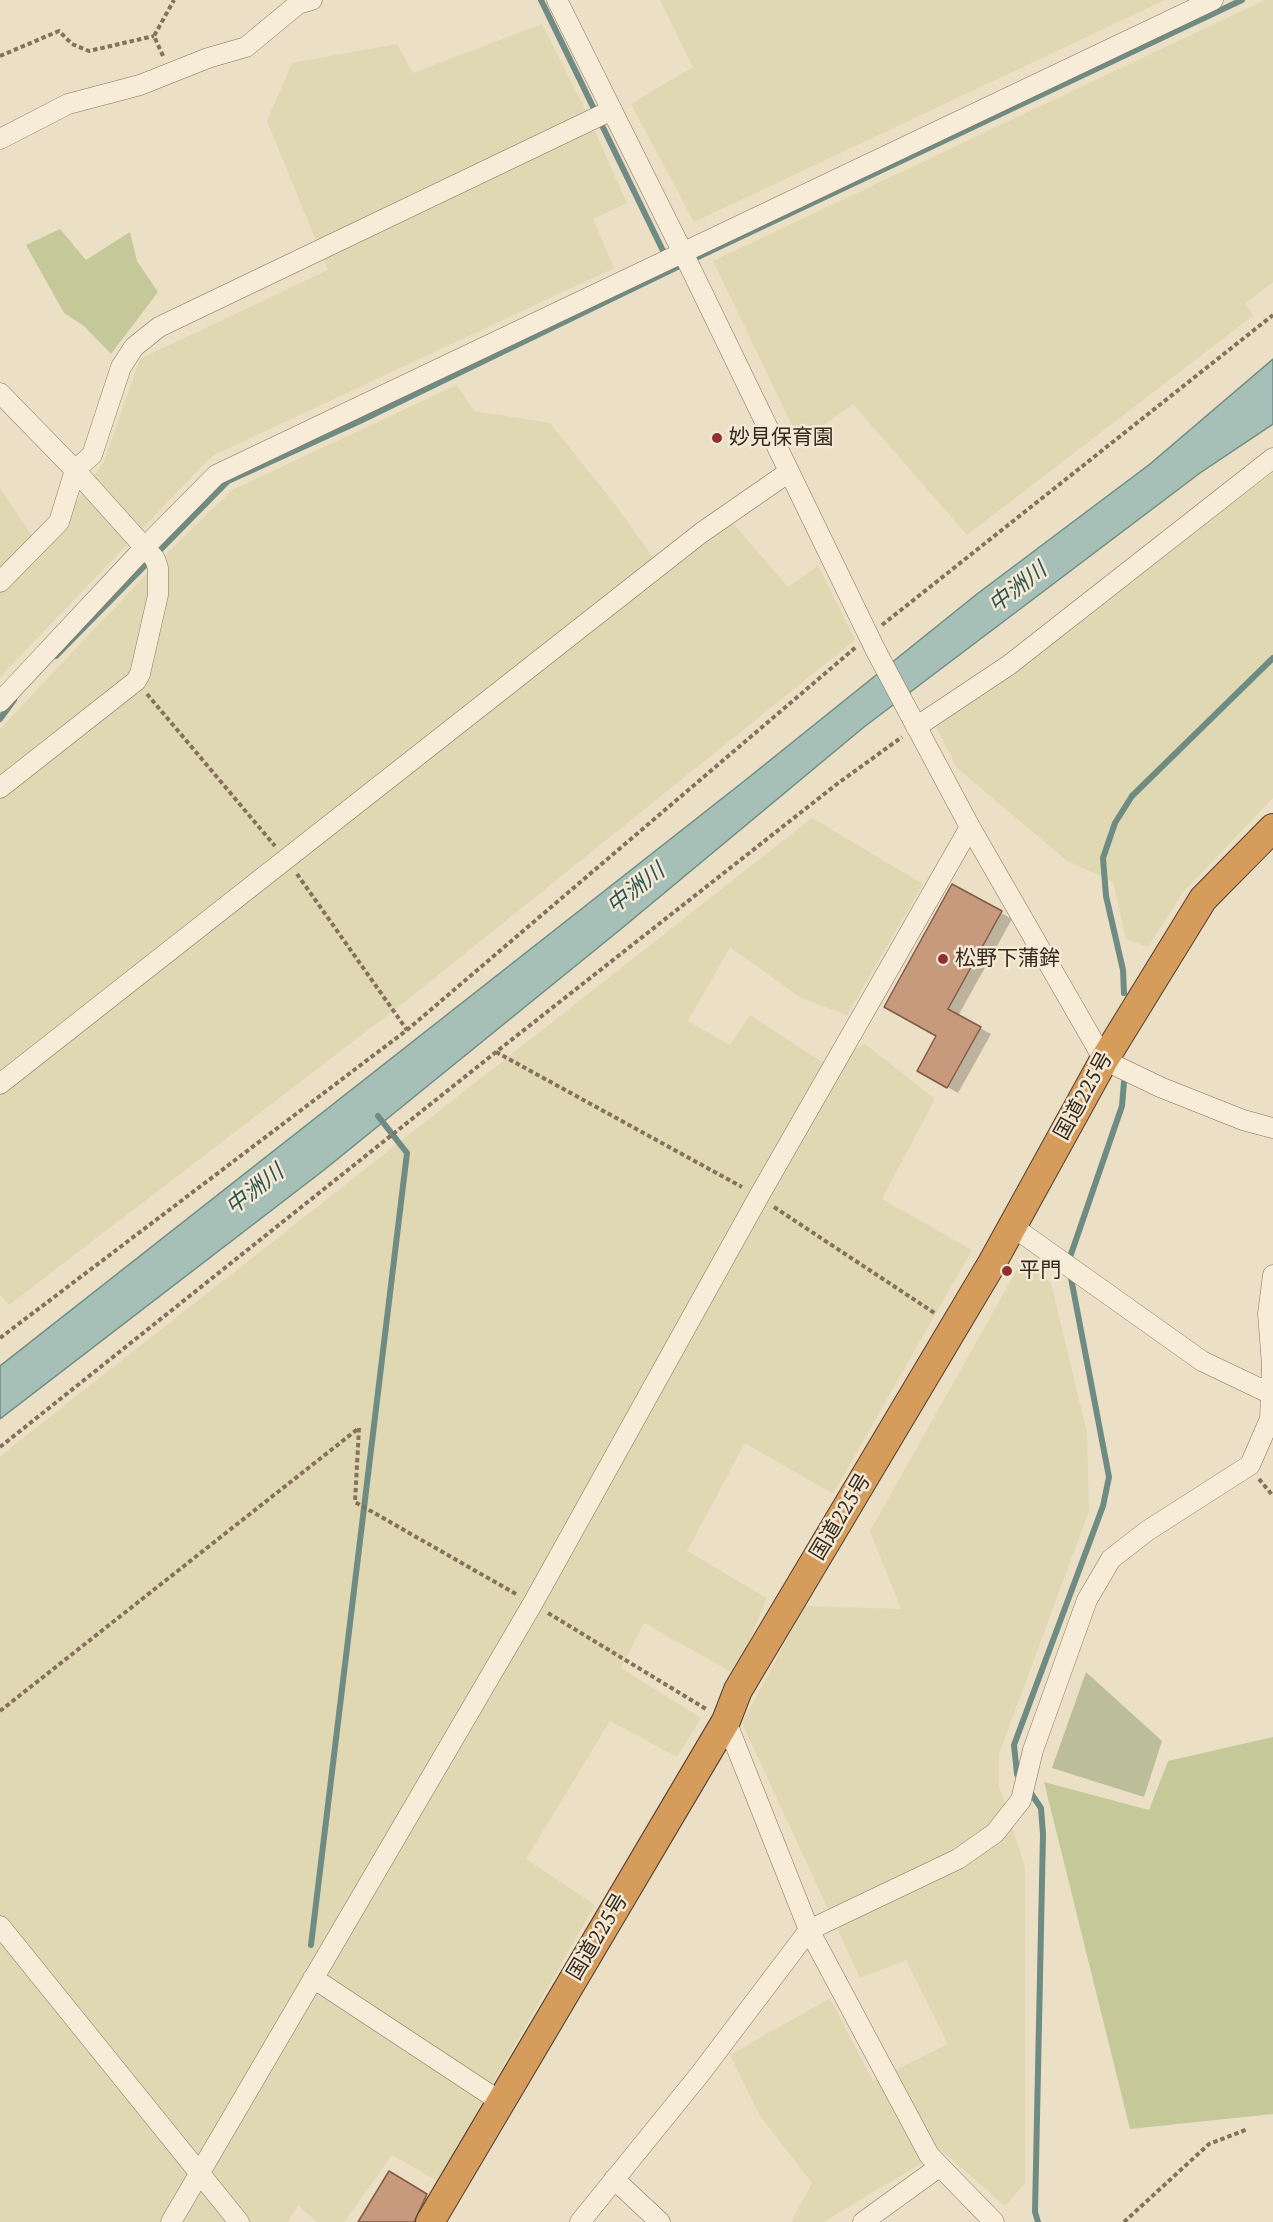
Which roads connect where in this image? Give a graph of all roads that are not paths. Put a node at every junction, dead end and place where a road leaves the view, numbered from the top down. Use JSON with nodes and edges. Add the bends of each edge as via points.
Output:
{"nodes":[{"id":1,"x":557,"y":0,"type":"edge"},
{"id":2,"x":1213,"y":0,"type":"edge"},
{"id":3,"x":303,"y":1,"type":"edge"},
{"id":4,"x":611,"y":110,"type":"junction"},
{"id":5,"x":0,"y":139,"type":"edge"},
{"id":6,"x":678,"y":260,"type":"junction"},
{"id":7,"x":0,"y":393,"type":"edge"},
{"id":8,"x":1273,"y":458,"type":"edge"},
{"id":9,"x":75,"y":470,"type":"junction"},
{"id":10,"x":789,"y":472,"type":"junction"},
{"id":11,"x":149,"y":553,"type":"junction"},
{"id":12,"x":0,"y":582,"type":"edge"},
{"id":13,"x":0,"y":702,"type":"edge"},
{"id":14,"x":913,"y":722,"type":"junction"},
{"id":15,"x":0,"y":788,"type":"edge"},
{"id":16,"x":970,"y":827,"type":"junction"},
{"id":17,"x":1273,"y":828,"type":"edge"},
{"id":18,"x":1104,"y":1060,"type":"junction"},
{"id":19,"x":0,"y":1084,"type":"edge"},
{"id":20,"x":1273,"y":1128,"type":"edge"},
{"id":21,"x":1012,"y":1226,"type":"junction"},
{"id":22,"x":1273,"y":1275,"type":"edge"},
{"id":23,"x":1271,"y":1394,"type":"junction"},
{"id":24,"x":726,"y":1721,"type":"junction"},
{"id":25,"x":0,"y":1926,"type":"edge"},
{"id":26,"x":809,"y":1930,"type":"junction"},
{"id":27,"x":313,"y":1978,"type":"junction"},
{"id":28,"x":501,"y":2102,"type":"junction"},
{"id":29,"x":939,"y":2167,"type":"junction"},
{"id":30,"x":198,"y":2174,"type":"junction"},
{"id":31,"x":614,"y":2179,"type":"junction"},
{"id":32,"x":171,"y":2222,"type":"edge"},
{"id":33,"x":239,"y":2222,"type":"edge"},
{"id":34,"x":431,"y":2222,"type":"edge"},
{"id":35,"x":580,"y":2222,"type":"edge"},
{"id":36,"x":660,"y":2222,"type":"edge"},
{"id":37,"x":863,"y":2222,"type":"edge"},
{"id":38,"x":994,"y":2222,"type":"edge"}],
"edges":[{"from":1,"to":4,"type":"street"},
{"from":2,"to":6,"type":"street"},
{"from":3,"to":5,"type":"street","via":[[246,47],[140,85],[68,104]]},
{"from":4,"to":6,"type":"street"},
{"from":4,"to":9,"type":"street","via":[[159,327],[134,347],[121,367],[92,455]]},
{"from":6,"to":10,"type":"street"},
{"from":6,"to":11,"type":"street","via":[[216,476]]},
{"from":7,"to":9,"type":"street"},
{"from":8,"to":14,"type":"street","via":[[1009,665]]},
{"from":9,"to":11,"type":"street"},
{"from":9,"to":12,"type":"street","via":[[59,522]]},
{"from":10,"to":14,"type":"street"},
{"from":10,"to":19,"type":"street","via":[[701,533]]},
{"from":11,"to":13,"type":"street"},
{"from":11,"to":15,"type":"street","via":[[158,568],[158,595],[136,681]]},
{"from":14,"to":16,"type":"street"},
{"from":16,"to":18,"type":"street"},
{"from":16,"to":27,"type":"street","via":[[759,1196],[533,1604]]},
{"from":17,"to":18,"type":"highway","name":"国道225号","via":[[1203,899]]},
{"from":18,"to":20,"type":"street","via":[[1160,1087]]},
{"from":18,"to":21,"type":"highway","name":"国道225号"},
{"from":21,"to":23,"type":"street","via":[[1202,1361]]},
{"from":21,"to":24,"type":"highway","name":"国道225号","via":[[738,1690]]},
{"from":22,"to":23,"type":"street","via":[[1268,1314]]},
{"from":23,"to":26,"type":"street","via":[[1270,1419],[1250,1465],[1147,1531],[1111,1559],[1087,1600],[1033,1750],[1021,1800],[994,1833],[958,1859]]},
{"from":24,"to":26,"type":"street"},
{"from":24,"to":28,"type":"highway","name":"国道225号"},
{"from":25,"to":30,"type":"street"},
{"from":26,"to":29,"type":"street","via":[[929,2156]]},
{"from":26,"to":31,"type":"street"},
{"from":27,"to":28,"type":"street"},
{"from":27,"to":30,"type":"street"},
{"from":28,"to":34,"type":"highway","name":"国道225号"},
{"from":29,"to":37,"type":"street"},
{"from":29,"to":38,"type":"street"},
{"from":30,"to":32,"type":"street"},
{"from":30,"to":33,"type":"street"},
{"from":31,"to":35,"type":"street"},
{"from":31,"to":36,"type":"street"}]}
